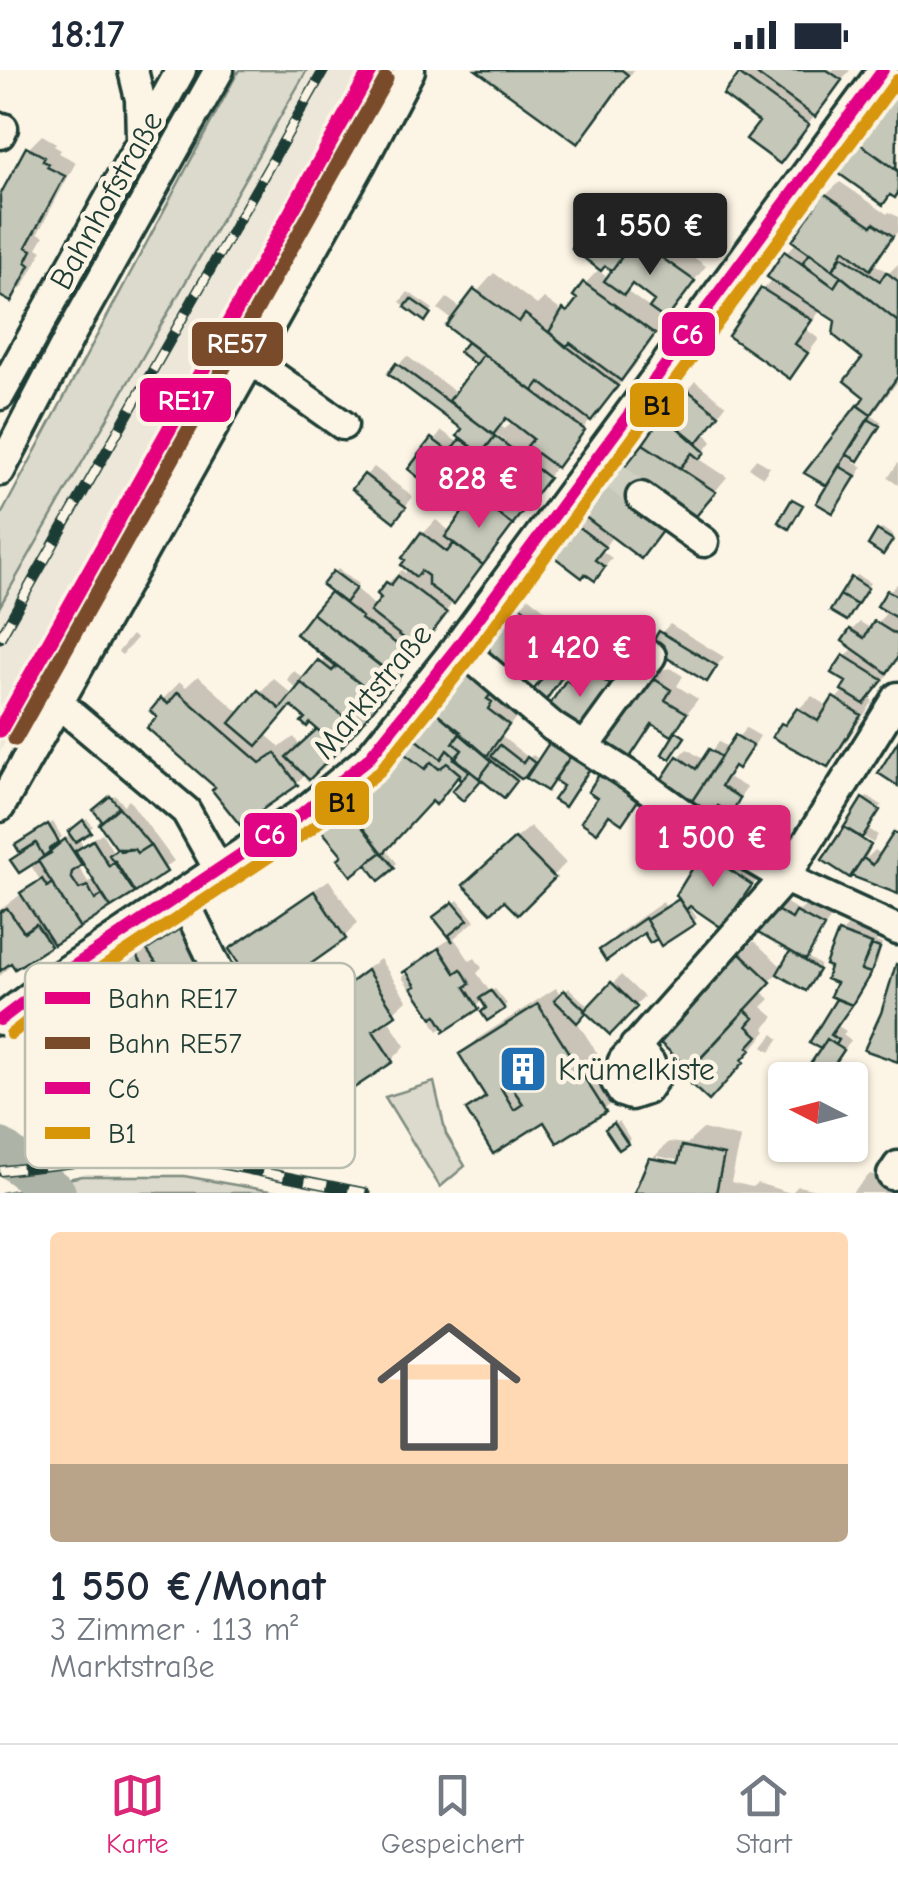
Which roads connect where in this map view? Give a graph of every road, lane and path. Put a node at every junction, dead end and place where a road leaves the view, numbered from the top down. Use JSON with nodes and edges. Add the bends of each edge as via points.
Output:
{"nodes":[{"id":1,"x":133,"y":70,"type":"edge"},
{"id":2,"x":181,"y":70,"type":"edge"},
{"id":3,"x":219,"y":70,"type":"edge"},
{"id":4,"x":410,"y":70,"type":"edge"},
{"id":5,"x":883,"y":70,"type":"edge"},
{"id":6,"x":140,"y":143,"type":"junction"},
{"id":7,"x":252,"y":360,"type":"junction"},
{"id":8,"x":2,"y":388,"type":"edge"},
{"id":9,"x":36,"y":402,"type":"junction"},
{"id":10,"x":343,"y":425,"type":"dead end"},
{"id":11,"x":0,"y":471,"type":"edge"},
{"id":12,"x":640,"y":496,"type":"tunnel mouth"},
{"id":13,"x":704,"y":542,"type":"dead end"},
{"id":14,"x":458,"y":646,"type":"junction"},
{"id":15,"x":650,"y":656,"type":"dead end"},
{"id":16,"x":898,"y":697,"type":"edge"},
{"id":17,"x":58,"y":703,"type":"junction"},
{"id":18,"x":584,"y":747,"type":"junction"},
{"id":19,"x":0,"y":807,"type":"edge"},
{"id":20,"x":218,"y":868,"type":"junction"},
{"id":21,"x":786,"y":878,"type":"junction"},
{"id":22,"x":180,"y":894,"type":"junction"},
{"id":23,"x":898,"y":930,"type":"edge"},
{"id":24,"x":78,"y":963,"type":"edge"},
{"id":25,"x":214,"y":963,"type":"edge"},
{"id":26,"x":25,"y":1001,"type":"edge"},
{"id":27,"x":0,"y":1020,"type":"edge"},
{"id":28,"x":635,"y":1046,"type":"dead end"}],
"edges":[{"from":1,"to":6,"type":"street"},
{"from":2,"to":6,"type":"street","name":"Bahnhofstraße"},
{"from":3,"to":9,"type":"street","name":"Bahnhofstraße"},
{"from":4,"to":7,"type":"street"},
{"from":5,"to":14,"type":"street","name":"Marktstraße","via":[[606,468]]},
{"from":6,"to":8,"type":"street","name":"Bahnhofstraße"},
{"from":7,"to":10,"type":"street"},
{"from":7,"to":17,"type":"street"},
{"from":8,"to":9,"type":"street"},
{"from":9,"to":11,"type":"street","name":"Bahnhofstraße"},
{"from":12,"to":13,"type":"street"},
{"from":14,"to":18,"type":"street"},
{"from":14,"to":20,"type":"street","name":"Marktstraße","via":[[368,760],[302,814]]},
{"from":15,"to":18,"type":"street"},
{"from":16,"to":21,"type":"street"},
{"from":17,"to":19,"type":"street"},
{"from":17,"to":20,"type":"street","via":[[186,811]]},
{"from":18,"to":21,"type":"street"},
{"from":20,"to":22,"type":"street","name":"Marktstraße"},
{"from":21,"to":23,"type":"street"},
{"from":21,"to":28,"type":"street"},
{"from":22,"to":24,"type":"street","name":"Marktstraße"},
{"from":22,"to":25,"type":"street"},
{"from":26,"to":27,"type":"street","name":"Marktstraße"}]}
